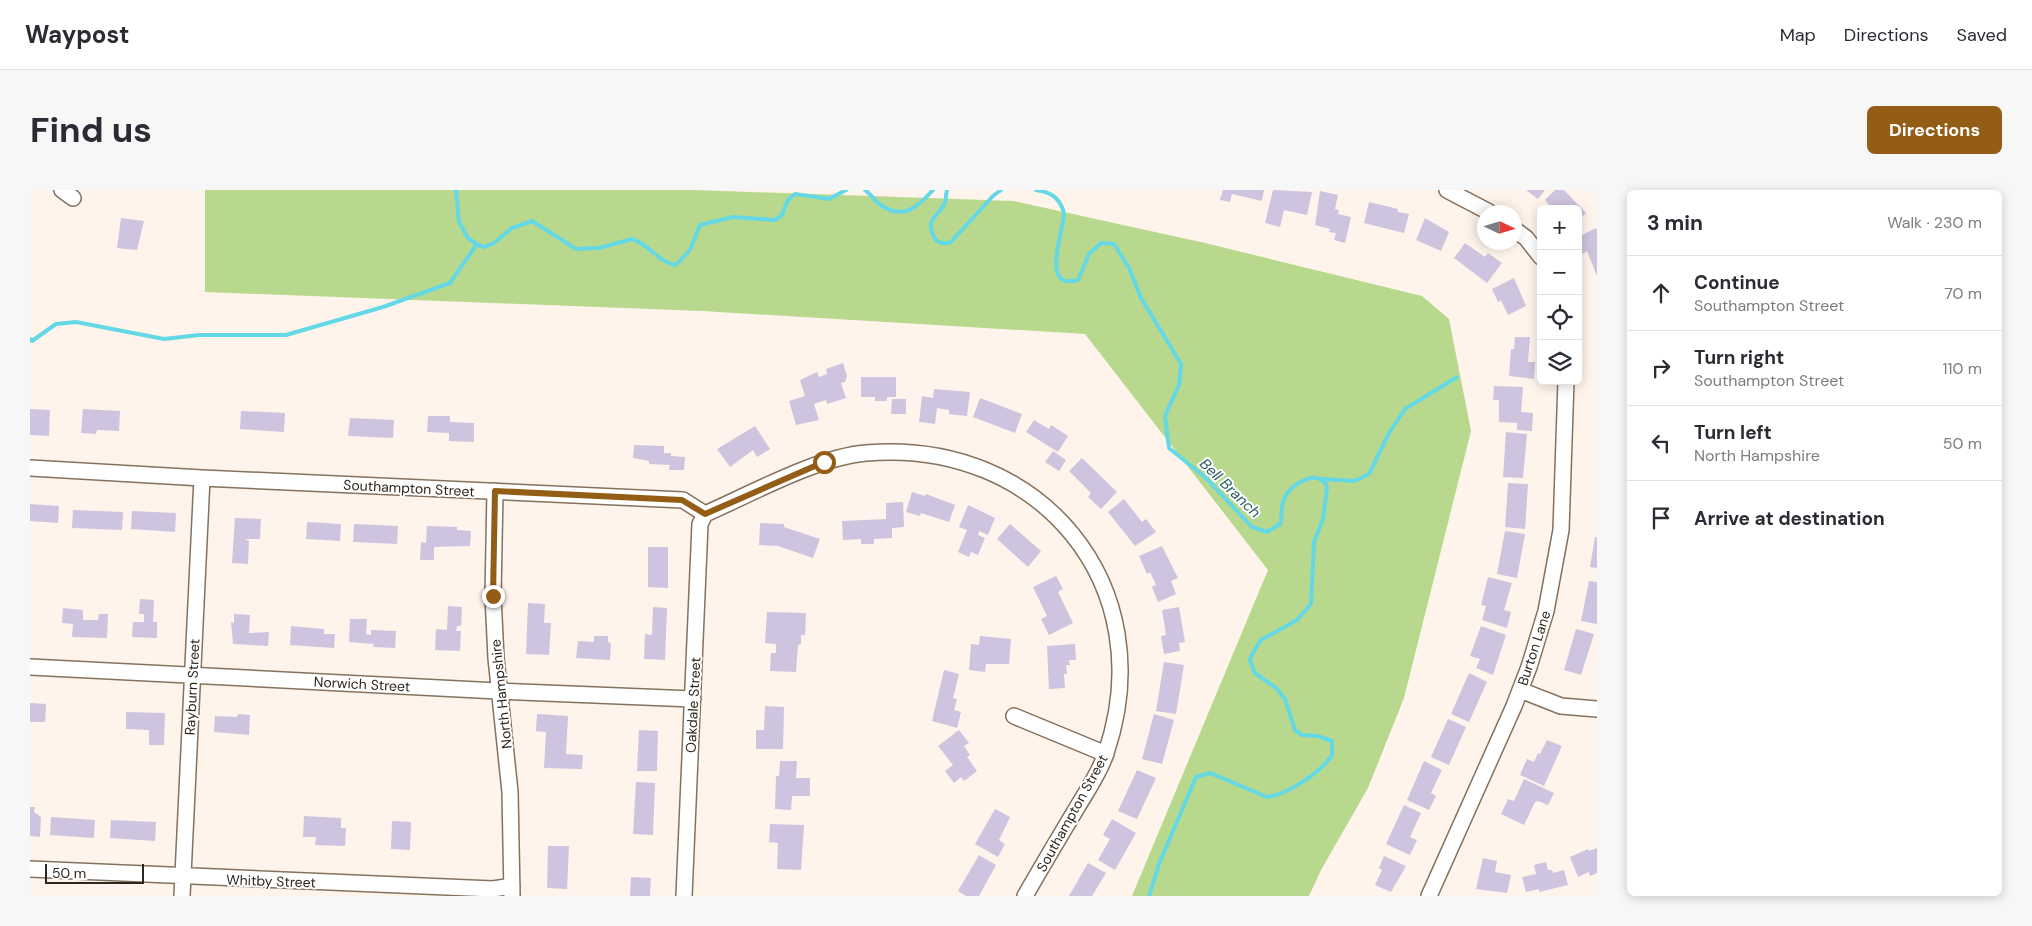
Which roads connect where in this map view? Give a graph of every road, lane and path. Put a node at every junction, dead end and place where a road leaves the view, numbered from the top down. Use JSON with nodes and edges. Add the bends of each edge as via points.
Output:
{"nodes":[{"id":1,"x":1447,"y":190,"type":"edge"},
{"id":2,"x":1477,"y":206,"type":"edge"},
{"id":3,"x":1522,"y":237,"type":"edge"},
{"id":4,"x":1537,"y":253,"type":"edge"},
{"id":5,"x":1566,"y":385,"type":"edge"},
{"id":6,"x":30,"y":468,"type":"edge"},
{"id":7,"x":202,"y":478,"type":"junction"},
{"id":8,"x":495,"y":491,"type":"junction"},
{"id":9,"x":705,"y":514,"type":"junction"},
{"id":10,"x":30,"y":667,"type":"edge"},
{"id":11,"x":193,"y":676,"type":"junction"},
{"id":12,"x":1520,"y":690,"type":"junction"},
{"id":13,"x":498,"y":691,"type":"junction"},
{"id":14,"x":693,"y":699,"type":"junction"},
{"id":15,"x":1597,"y":709,"type":"edge"},
{"id":16,"x":1014,"y":716,"type":"dead end"},
{"id":17,"x":1106,"y":754,"type":"junction"},
{"id":18,"x":30,"y":869,"type":"edge"},
{"id":19,"x":184,"y":878,"type":"junction"},
{"id":20,"x":512,"y":891,"type":"edge"},
{"id":21,"x":182,"y":896,"type":"edge"},
{"id":22,"x":684,"y":896,"type":"edge"},
{"id":23,"x":1025,"y":896,"type":"edge"},
{"id":24,"x":1429,"y":896,"type":"edge"}],
"edges":[{"from":1,"to":2,"type":"street"},
{"from":3,"to":4,"type":"street"},
{"from":5,"to":12,"type":"street","name":"Burton Lane","via":[[1559,545],[1546,611]]},
{"from":6,"to":7,"type":"street","name":"Southampton Street"},
{"from":7,"to":8,"type":"street","name":"Southampton Street"},
{"from":7,"to":11,"type":"street","name":"Rayburn Street"},
{"from":8,"to":9,"type":"street","name":"Southampton Street","via":[[682,500]]},
{"from":8,"to":13,"type":"street","name":"North Hampshire","via":[[493,596]]},
{"from":9,"to":14,"type":"street","name":"Oakdale Street","via":[[700,524]]},
{"from":9,"to":17,"type":"street","name":"Southampton Street","via":[[824,462],[865,453],[908,452],[943,456],[977,466],[1010,481],[1042,503],[1067,528],[1091,563],[1106,595],[1117,636],[1120,675],[1116,714]]},
{"from":10,"to":11,"type":"street","name":"Norwich Street"},
{"from":11,"to":13,"type":"street","name":"Norwich Street"},
{"from":11,"to":19,"type":"street","name":"Rayburn Street"},
{"from":12,"to":15,"type":"street","via":[[1561,706]]},
{"from":12,"to":24,"type":"street","name":"Burton Lane"},
{"from":13,"to":14,"type":"street","name":"Norwich Street"},
{"from":13,"to":20,"type":"street","name":"North Hampshire","via":[[510,792]]},
{"from":14,"to":22,"type":"street","name":"Oakdale Street"},
{"from":16,"to":17,"type":"street"},
{"from":17,"to":23,"type":"street","name":"Southampton Street"},
{"from":18,"to":19,"type":"street","name":"Whitby Street"},
{"from":19,"to":20,"type":"street","name":"Whitby Street"},
{"from":19,"to":21,"type":"street","name":"Rayburn Street"}]}
